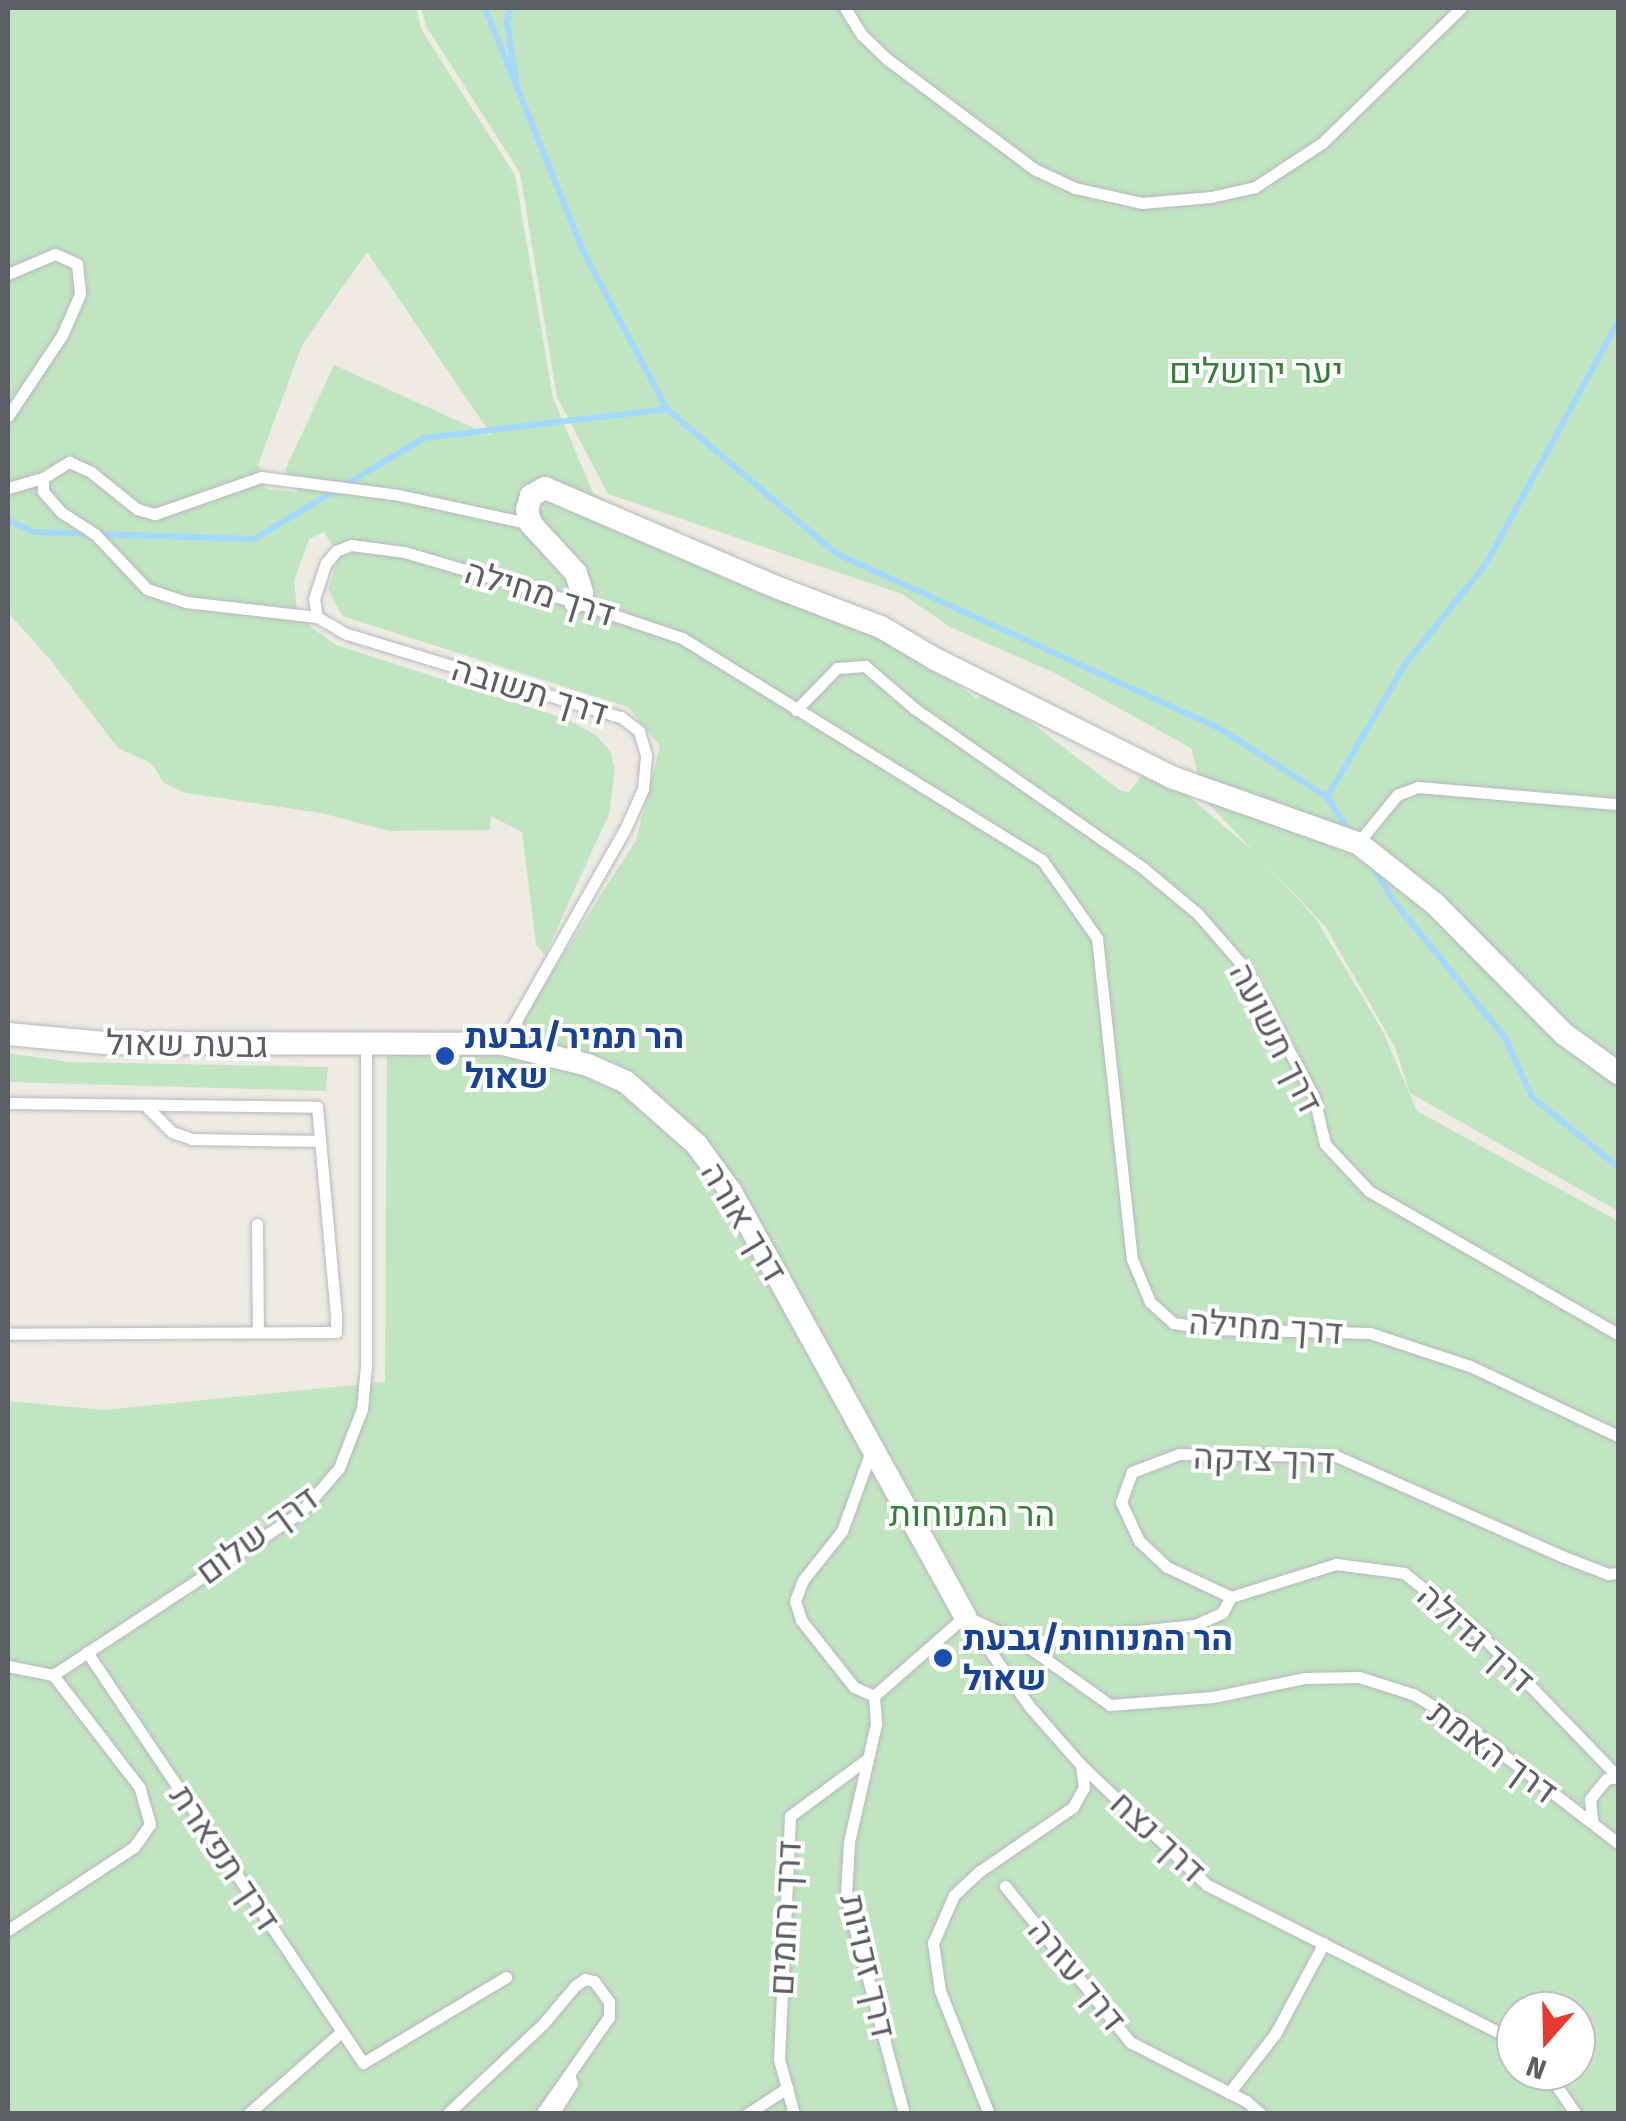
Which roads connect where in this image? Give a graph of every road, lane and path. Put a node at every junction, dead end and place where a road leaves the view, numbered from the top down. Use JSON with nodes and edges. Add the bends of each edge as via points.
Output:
{"nodes":[{"id":1,"x":844,"y":8,"type":"edge"},
{"id":2,"x":1461,"y":8,"type":"edge"},
{"id":3,"x":8,"y":274,"type":"edge"},
{"id":4,"x":8,"y":416,"type":"edge"},
{"id":5,"x":43,"y":478,"type":"junction"},
{"id":6,"x":8,"y":488,"type":"edge"},
{"id":7,"x":532,"y":524,"type":"junction"},
{"id":8,"x":574,"y":602,"type":"junction"},
{"id":9,"x":317,"y":617,"type":"junction"},
{"id":10,"x":796,"y":710,"type":"junction"},
{"id":11,"x":1618,"y":804,"type":"edge"},
{"id":12,"x":1358,"y":843,"type":"junction"},
{"id":13,"x":8,"y":1034,"type":"edge"},
{"id":14,"x":503,"y":1044,"type":"junction"},
{"id":15,"x":366,"y":1046,"type":"junction"},
{"id":16,"x":1618,"y":1073,"type":"edge"},
{"id":17,"x":8,"y":1104,"type":"edge"},
{"id":18,"x":145,"y":1105,"type":"junction"},
{"id":19,"x":320,"y":1141,"type":"junction"},
{"id":20,"x":257,"y":1224,"type":"dead end"},
{"id":21,"x":258,"y":1332,"type":"junction"},
{"id":22,"x":8,"y":1334,"type":"edge"},
{"id":23,"x":1618,"y":1334,"type":"edge"},
{"id":24,"x":1618,"y":1436,"type":"edge"},
{"id":25,"x":871,"y":1449,"type":"junction"},
{"id":26,"x":1618,"y":1572,"type":"edge"},
{"id":27,"x":1230,"y":1597,"type":"junction"},
{"id":28,"x":965,"y":1616,"type":"junction"},
{"id":29,"x":1023,"y":1642,"type":"junction"},
{"id":30,"x":87,"y":1652,"type":"junction"},
{"id":31,"x":8,"y":1666,"type":"edge"},
{"id":32,"x":53,"y":1675,"type":"junction"},
{"id":33,"x":874,"y":1696,"type":"junction"},
{"id":34,"x":867,"y":1759,"type":"junction"},
{"id":35,"x":1081,"y":1764,"type":"junction"},
{"id":36,"x":1618,"y":1777,"type":"edge"},
{"id":37,"x":1592,"y":1820,"type":"junction"},
{"id":38,"x":1618,"y":1843,"type":"edge"},
{"id":39,"x":1005,"y":1886,"type":"dead end"},
{"id":40,"x":8,"y":1930,"type":"edge"},
{"id":41,"x":1324,"y":1944,"type":"junction"},
{"id":42,"x":506,"y":1977,"type":"dead end"},
{"id":43,"x":342,"y":2031,"type":"junction"},
{"id":44,"x":1496,"y":2031,"type":"edge"},
{"id":45,"x":570,"y":2074,"type":"junction"},
{"id":46,"x":787,"y":2088,"type":"junction"},
{"id":47,"x":1560,"y":2091,"type":"edge"},
{"id":48,"x":1229,"y":2092,"type":"junction"},
{"id":49,"x":248,"y":2114,"type":"edge"},
{"id":50,"x":447,"y":2114,"type":"edge"},
{"id":51,"x":540,"y":2114,"type":"edge"},
{"id":52,"x":553,"y":2114,"type":"edge"},
{"id":53,"x":748,"y":2114,"type":"edge"},
{"id":54,"x":794,"y":2114,"type":"edge"},
{"id":55,"x":904,"y":2114,"type":"edge"},
{"id":56,"x":989,"y":2114,"type":"edge"},
{"id":57,"x":1261,"y":2114,"type":"edge"},
{"id":58,"x":1576,"y":2114,"type":"edge"}],
"edges":[{"from":1,"to":2,"type":"lane","via":[[887,59],[1034,168],[1075,188],[1142,203],[1255,187],[1322,143]]},
{"from":3,"to":4,"type":"lane","via":[[55,254],[77,264],[80,294],[62,335]]},
{"from":5,"to":6,"type":"lane"},
{"from":5,"to":7,"type":"lane","via":[[69,462],[155,514],[262,476],[398,495]]},
{"from":5,"to":9,"type":"lane","via":[[42,491],[148,589],[186,602]]},
{"from":7,"to":8,"type":"street","via":[[576,573],[582,592]]},
{"from":7,"to":12,"type":"street","via":[[531,496],[546,488],[881,627],[1174,778]]},
{"from":8,"to":9,"type":"lane","name":"דרך מחילה","via":[[404,552],[351,545],[326,563],[314,599]]},
{"from":8,"to":10,"type":"lane","name":"דרך מחילה","via":[[682,638]]},
{"from":9,"to":14,"type":"lane","name":"דרך תשובה","via":[[347,634],[621,718],[639,731],[646,756],[643,790]]},
{"from":10,"to":23,"type":"lane","name":"דרך תשועה","via":[[837,668],[865,666],[915,709],[1144,869],[1198,914],[1244,967],[1314,1097],[1325,1144],[1370,1191]]},
{"from":10,"to":24,"type":"lane","name":"דרך מחילה","via":[[1042,860],[1097,938],[1132,1259],[1150,1302],[1174,1323],[1214,1329],[1370,1334],[1470,1366]]},
{"from":11,"to":12,"type":"lane","via":[[1418,787],[1397,795]]},
{"from":12,"to":16,"type":"street","via":[[1435,904],[1564,1034]]},
{"from":13,"to":15,"type":"street","name":"גבעת שאול","via":[[105,1043]]},
{"from":14,"to":15,"type":"street","name":"דרך אורה"},
{"from":14,"to":25,"type":"street","name":"דרך אורה","via":[[588,1065],[626,1082],[697,1145],[731,1192]]},
{"from":15,"to":30,"type":"lane","name":"דרך שלום","via":[[366,1366],[362,1409],[338,1468],[301,1512]]},
{"from":17,"to":18,"type":"lane"},
{"from":18,"to":19,"type":"lane","via":[[172,1132],[192,1140]]},
{"from":18,"to":19,"type":"lane","via":[[317,1107]]},
{"from":19,"to":21,"type":"lane","via":[[336,1332]]},
{"from":20,"to":21,"type":"lane"},
{"from":21,"to":22,"type":"lane"},
{"from":25,"to":28,"type":"street","name":"דרך אורה"},
{"from":25,"to":33,"type":"lane","via":[[842,1531],[803,1580],[795,1601],[854,1688]]},
{"from":26,"to":27,"type":"lane","name":"דרך צדקה","via":[[1564,1557],[1336,1456],[1179,1454],[1132,1472],[1121,1502],[1140,1540],[1168,1567]]},
{"from":27,"to":29,"type":"lane","name":"דרך גדולה","via":[[1222,1612],[1196,1625]]},
{"from":27,"to":36,"type":"lane","name":"דרך גדולה","via":[[1336,1564],[1404,1573],[1483,1637]]},
{"from":28,"to":29,"type":"lane","name":"דרך גדולה"},
{"from":28,"to":33,"type":"lane"},
{"from":28,"to":35,"type":"lane","name":"דרך נצח"},
{"from":29,"to":37,"type":"lane","name":"דרך האמת","via":[[1110,1705],[1213,1697],[1305,1678],[1359,1677],[1413,1694],[1466,1726]]},
{"from":30,"to":32,"type":"lane","name":"דרך שלום"},
{"from":30,"to":43,"type":"lane","name":"דרך תפארת"},
{"from":31,"to":32,"type":"lane"},
{"from":32,"to":40,"type":"lane","via":[[140,1788],[150,1824],[134,1848]]},
{"from":33,"to":34,"type":"lane","name":"דרך זכויות","via":[[876,1724]]},
{"from":34,"to":46,"type":"lane","name":"דרך רחמים","via":[[790,1816],[779,2059]]},
{"from":34,"to":55,"type":"lane","name":"דרך זכויות","via":[[849,1842],[846,1896]]},
{"from":35,"to":41,"type":"lane","name":"דרך נצח","via":[[1207,1885]]},
{"from":35,"to":56,"type":"lane","via":[[1084,1787],[1073,1807],[954,1895],[933,1943],[940,1991]]},
{"from":36,"to":37,"type":"lane","via":[[1606,1779],[1590,1799]]},
{"from":37,"to":38,"type":"lane","name":"דרך האמת"},
{"from":39,"to":48,"type":"lane","name":"דרך עזרה","via":[[1130,2042]]},
{"from":41,"to":44,"type":"lane","name":"דרך נצח"},
{"from":41,"to":48,"type":"lane","via":[[1275,2034]]},
{"from":42,"to":43,"type":"lane","name":"דרך תפארת","via":[[363,2063]]},
{"from":43,"to":49,"type":"lane"},
{"from":45,"to":50,"type":"lane","via":[[609,2017],[603,1990],[586,1980]]},
{"from":45,"to":51,"type":"lane"},
{"from":45,"to":52,"type":"lane","via":[[572,2084]]},
{"from":46,"to":53,"type":"lane"},
{"from":46,"to":54,"type":"lane","name":"דרך רחמים"},
{"from":47,"to":58,"type":"lane"},
{"from":48,"to":57,"type":"lane","name":"דרך עזרה"}]}
